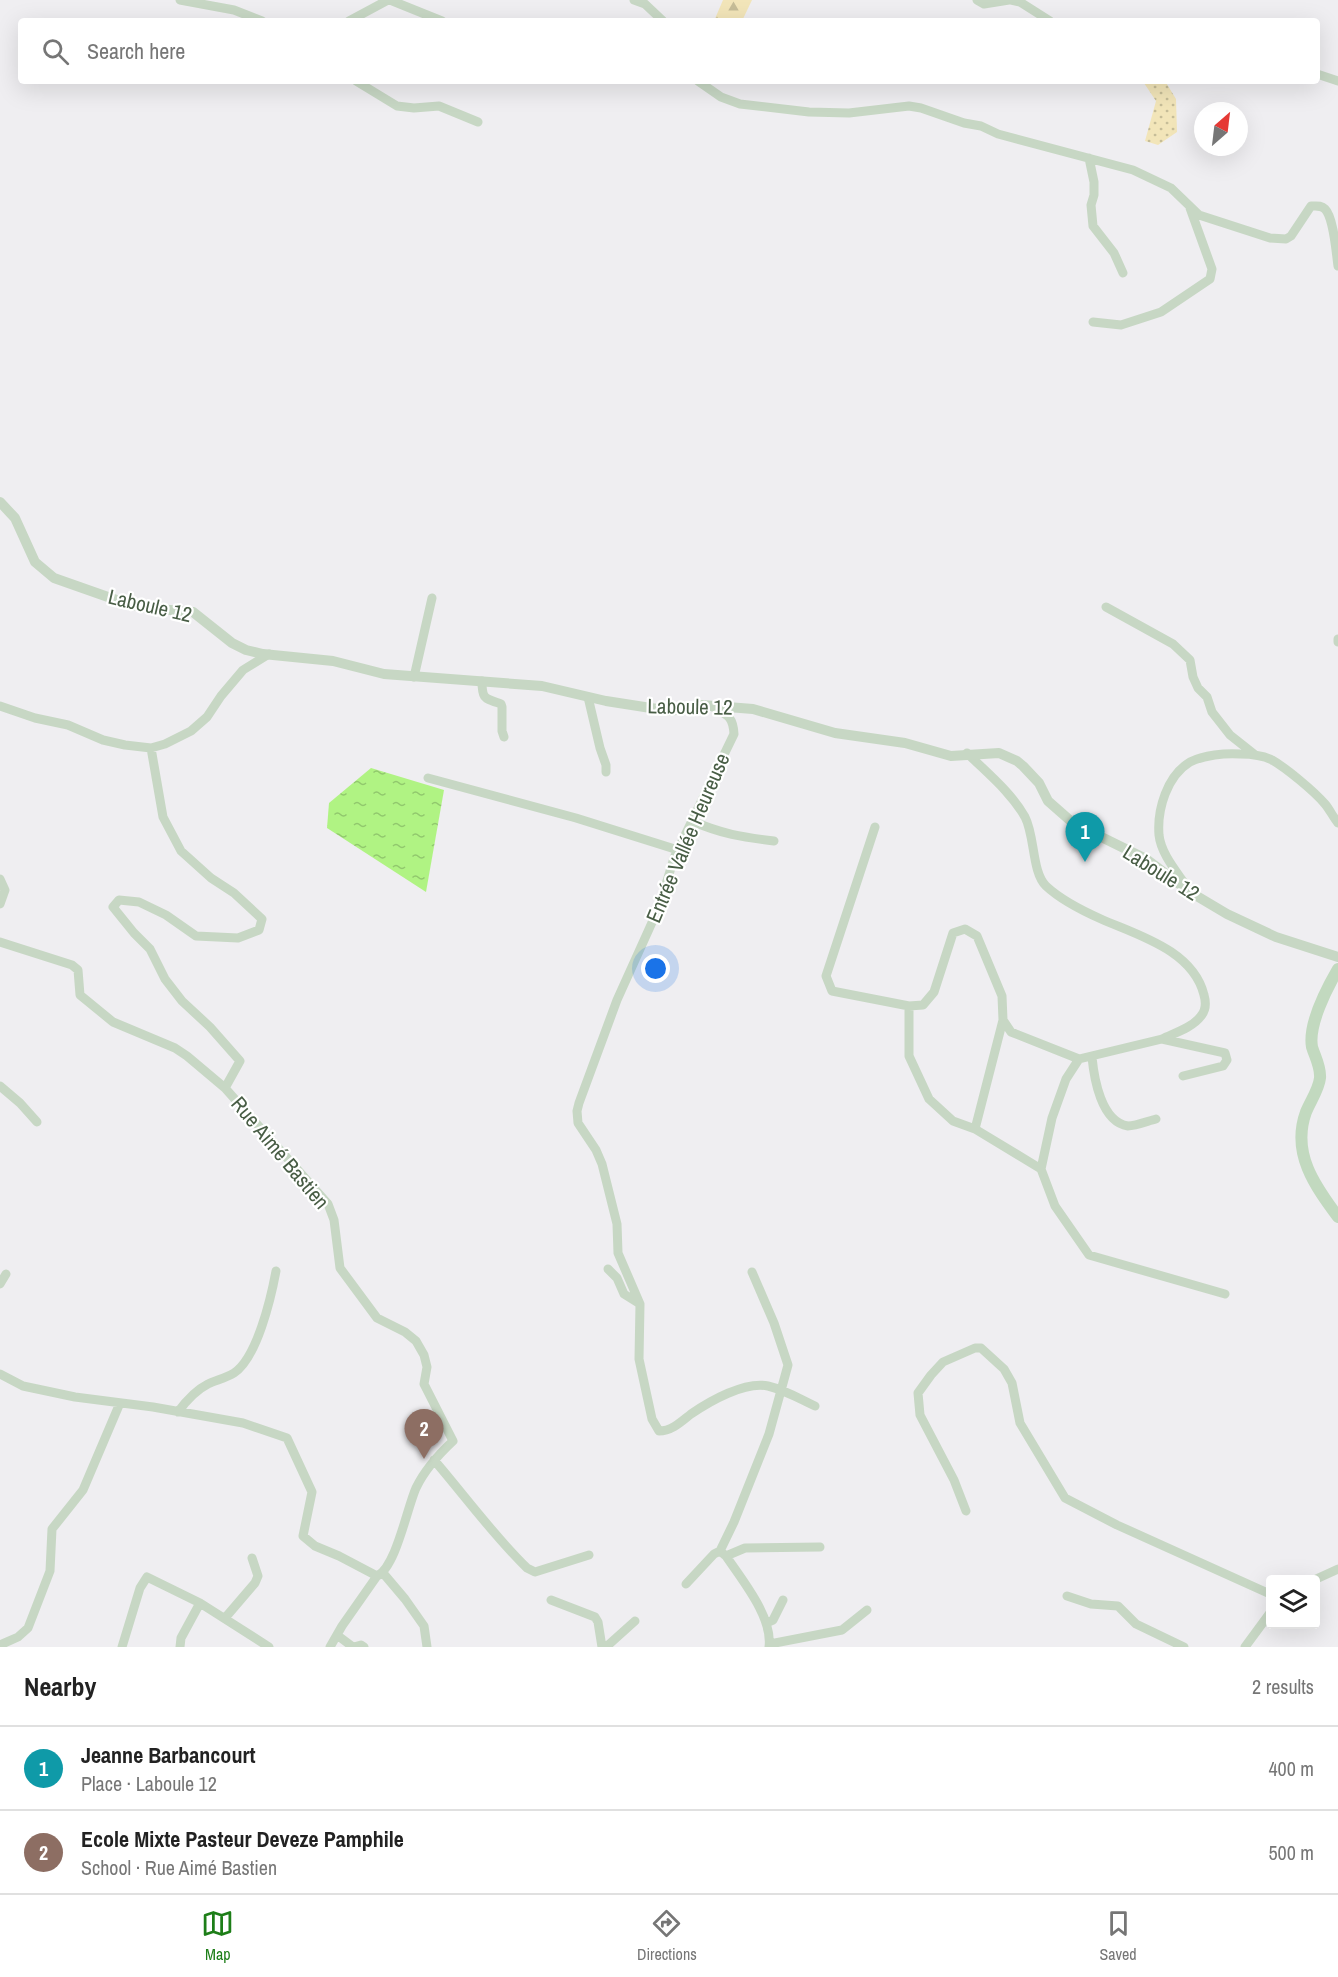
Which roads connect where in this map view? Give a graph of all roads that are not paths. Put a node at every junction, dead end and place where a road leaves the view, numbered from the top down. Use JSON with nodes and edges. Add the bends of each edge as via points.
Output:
{"nodes":[{"id":1,"x":180,"y":0,"type":"edge"},
{"id":2,"x":389,"y":0,"type":"edge"},
{"id":3,"x":634,"y":0,"type":"edge"},
{"id":4,"x":977,"y":0,"type":"edge"},
{"id":5,"x":1010,"y":0,"type":"edge"},
{"id":6,"x":254,"y":18,"type":"edge"},
{"id":7,"x":356,"y":18,"type":"edge"},
{"id":8,"x":432,"y":18,"type":"edge"},
{"id":9,"x":660,"y":18,"type":"edge"},
{"id":10,"x":1045,"y":18,"type":"edge"},
{"id":11,"x":1320,"y":75,"type":"edge"},
{"id":12,"x":1338,"y":81,"type":"edge"},
{"id":13,"x":361,"y":84,"type":"edge"},
{"id":14,"x":702,"y":84,"type":"edge"},
{"id":15,"x":478,"y":122,"type":"dead end"},
{"id":16,"x":1089,"y":158,"type":"junction"},
{"id":17,"x":1190,"y":208,"type":"junction"},
{"id":18,"x":1338,"y":266,"type":"edge"},
{"id":19,"x":1123,"y":273,"type":"dead end"},
{"id":20,"x":1093,"y":322,"type":"dead end"},
{"id":21,"x":0,"y":502,"type":"edge"},
{"id":22,"x":432,"y":598,"type":"dead end"},
{"id":23,"x":1106,"y":607,"type":"dead end"},
{"id":24,"x":246,"y":650,"type":"junction"},
{"id":25,"x":269,"y":654,"type":"junction"},
{"id":26,"x":248,"y":666,"type":"junction"},
{"id":27,"x":414,"y":677,"type":"junction"},
{"id":28,"x":482,"y":681,"type":"junction"},
{"id":29,"x":588,"y":697,"type":"junction"},
{"id":30,"x":0,"y":706,"type":"edge"},
{"id":31,"x":713,"y":706,"type":"junction"},
{"id":32,"x":504,"y":737,"type":"dead end"},
{"id":33,"x":151,"y":748,"type":"junction"},
{"id":34,"x":967,"y":753,"type":"junction"},
{"id":35,"x":1254,"y":754,"type":"junction"},
{"id":36,"x":606,"y":772,"type":"dead end"},
{"id":37,"x":428,"y":778,"type":"dead end"},
{"id":38,"x":692,"y":821,"type":"junction"},
{"id":39,"x":1338,"y":823,"type":"edge"},
{"id":40,"x":874,"y":827,"type":"dead end"},
{"id":41,"x":774,"y":840,"type":"dead end"},
{"id":42,"x":678,"y":850,"type":"junction"},
{"id":43,"x":0,"y":879,"type":"edge"},
{"id":44,"x":1190,"y":892,"type":"junction"},
{"id":45,"x":0,"y":904,"type":"edge"},
{"id":46,"x":0,"y":942,"type":"edge"},
{"id":47,"x":1338,"y":957,"type":"edge"},
{"id":48,"x":1337,"y":974,"type":"edge"},
{"id":49,"x":909,"y":1006,"type":"junction"},
{"id":50,"x":1003,"y":1020,"type":"junction"},
{"id":51,"x":1162,"y":1039,"type":"junction"},
{"id":52,"x":1092,"y":1057,"type":"junction"},
{"id":53,"x":1079,"y":1059,"type":"junction"},
{"id":54,"x":1183,"y":1076,"type":"dead end"},
{"id":55,"x":0,"y":1086,"type":"edge"},
{"id":56,"x":225,"y":1088,"type":"junction"},
{"id":57,"x":1156,"y":1119,"type":"dead end"},
{"id":58,"x":37,"y":1122,"type":"dead end"},
{"id":59,"x":975,"y":1129,"type":"junction"},
{"id":60,"x":1041,"y":1169,"type":"junction"},
{"id":61,"x":1338,"y":1217,"type":"edge"},
{"id":62,"x":608,"y":1269,"type":"dead end"},
{"id":63,"x":276,"y":1271,"type":"dead end"},
{"id":64,"x":752,"y":1272,"type":"dead end"},
{"id":65,"x":6,"y":1274,"type":"dead end"},
{"id":66,"x":0,"y":1284,"type":"edge"},
{"id":67,"x":1226,"y":1294,"type":"dead end"},
{"id":68,"x":640,"y":1304,"type":"junction"},
{"id":69,"x":0,"y":1374,"type":"edge"},
{"id":70,"x":779,"y":1389,"type":"junction"},
{"id":71,"x":120,"y":1402,"type":"junction"},
{"id":72,"x":815,"y":1406,"type":"dead end"},
{"id":73,"x":178,"y":1412,"type":"junction"},
{"id":74,"x":434,"y":1460,"type":"junction"},
{"id":75,"x":966,"y":1511,"type":"dead end"},
{"id":76,"x":820,"y":1547,"type":"dead end"},
{"id":77,"x":723,"y":1553,"type":"junction"},
{"id":78,"x":589,"y":1555,"type":"dead end"},
{"id":79,"x":252,"y":1558,"type":"dead end"},
{"id":80,"x":1338,"y":1569,"type":"edge"},
{"id":81,"x":380,"y":1574,"type":"junction"},
{"id":82,"x":1320,"y":1577,"type":"edge"},
{"id":83,"x":686,"y":1584,"type":"dead end"},
{"id":84,"x":1266,"y":1592,"type":"edge"},
{"id":85,"x":1067,"y":1596,"type":"dead end"},
{"id":86,"x":551,"y":1600,"type":"dead end"},
{"id":87,"x":783,"y":1600,"type":"dead end"},
{"id":88,"x":200,"y":1603,"type":"junction"},
{"id":89,"x":867,"y":1610,"type":"dead end"},
{"id":90,"x":225,"y":1618,"type":"junction"},
{"id":91,"x":1266,"y":1618,"type":"edge"},
{"id":92,"x":635,"y":1621,"type":"dead end"},
{"id":93,"x":766,"y":1623,"type":"junction"},
{"id":94,"x":336,"y":1635,"type":"junction"},
{"id":95,"x":0,"y":1645,"type":"edge"},
{"id":96,"x":769,"y":1645,"type":"edge"},
{"id":97,"x":122,"y":1647,"type":"edge"},
{"id":98,"x":180,"y":1647,"type":"edge"},
{"id":99,"x":269,"y":1647,"type":"edge"},
{"id":100,"x":330,"y":1647,"type":"edge"},
{"id":101,"x":353,"y":1647,"type":"edge"},
{"id":102,"x":364,"y":1647,"type":"edge"},
{"id":103,"x":427,"y":1647,"type":"edge"},
{"id":104,"x":604,"y":1647,"type":"edge"},
{"id":105,"x":1184,"y":1647,"type":"edge"},
{"id":106,"x":1245,"y":1647,"type":"edge"}],
"edges":[{"from":1,"to":6,"type":"street"},
{"from":2,"to":7,"type":"street"},
{"from":2,"to":8,"type":"street"},
{"from":3,"to":9,"type":"street","via":[[645,4]]},
{"from":4,"to":5,"type":"street","via":[[984,4]]},
{"from":5,"to":10,"type":"street"},
{"from":11,"to":12,"type":"street"},
{"from":13,"to":15,"type":"street","via":[[398,106],[439,106]]},
{"from":14,"to":16,"type":"street","via":[[740,104],[809,112],[921,108]]},
{"from":16,"to":17,"type":"street","via":[[1160,181]]},
{"from":16,"to":19,"type":"street","via":[[1094,182],[1094,226]]},
{"from":17,"to":18,"type":"street","via":[[1211,220],[1260,236],[1286,239],[1298,229],[1311,206],[1320,206],[1327,210],[1331,220]]},
{"from":17,"to":20,"type":"street","via":[[1212,269],[1210,279],[1161,312],[1121,325]]},
{"from":21,"to":24,"type":"street","name":"Laboule 12","via":[[15,518],[35,562],[54,578],[125,603],[193,612]]},
{"from":22,"to":27,"type":"street"},
{"from":23,"to":35,"type":"street","via":[[1173,644],[1190,660],[1198,688],[1207,697],[1212,712],[1230,735]]},
{"from":24,"to":25,"type":"street","name":"Laboule 12"},
{"from":24,"to":26,"type":"street"},
{"from":25,"to":26,"type":"street"},
{"from":25,"to":27,"type":"street","name":"Laboule 12","via":[[333,661]]},
{"from":26,"to":33,"type":"street","via":[[191,731]]},
{"from":27,"to":28,"type":"street","name":"Laboule 12"},
{"from":28,"to":29,"type":"street","name":"Laboule 12","via":[[542,687]]},
{"from":28,"to":32,"type":"street","via":[[482,695],[501,704]]},
{"from":29,"to":31,"type":"street","name":"Laboule 12","via":[[670,711]]},
{"from":29,"to":36,"type":"street"},
{"from":30,"to":33,"type":"street","via":[[68,725],[102,740]]},
{"from":31,"to":34,"type":"street","name":"Laboule 12","via":[[753,709],[835,733],[905,743],[951,756]]},
{"from":31,"to":38,"type":"street","name":"Entrée Vallée Heureuse","via":[[728,715],[734,734]]},
{"from":33,"to":56,"type":"street","name":"Rue Aimé Bastien","via":[[163,818],[181,851],[262,919],[259,930],[238,938],[196,936],[139,902],[119,900],[113,907],[150,949],[182,1001],[240,1061]]},
{"from":34,"to":44,"type":"street","name":"Laboule 12","via":[[999,753],[1017,761],[1039,783],[1048,801],[1072,823],[1146,859]]},
{"from":34,"to":51,"type":"street","via":[[1003,788],[1025,818],[1038,874],[1047,887],[1100,919],[1158,943],[1196,978],[1203,990],[1203,1013],[1191,1025]]},
{"from":35,"to":39,"type":"street","via":[[1271,759],[1303,783]]},
{"from":35,"to":44,"type":"street","via":[[1231,753],[1191,762],[1165,792],[1158,816],[1159,838]]},
{"from":37,"to":42,"type":"street"},
{"from":38,"to":41,"type":"street","via":[[735,837]]},
{"from":38,"to":42,"type":"street","name":"Entrée Vallée Heureuse"},
{"from":40,"to":49,"type":"street","via":[[826,976],[832,991]]},
{"from":42,"to":68,"type":"street","name":"Entrée Vallée Heureuse","via":[[577,1111],[578,1123],[602,1164],[617,1224],[618,1253]]},
{"from":43,"to":45,"type":"street","via":[[5,890]]},
{"from":44,"to":47,"type":"street","name":"Laboule 12","via":[[1276,937]]},
{"from":46,"to":56,"type":"street","via":[[72,965],[78,970],[80,995],[113,1022],[175,1048]]},
{"from":48,"to":61,"type":"main road","via":[[1313,1031],[1312,1046],[1320,1080],[1306,1112],[1301,1137],[1305,1164],[1316,1188]]},
{"from":49,"to":50,"type":"street","via":[[923,1005],[934,992],[953,933],[965,929],[977,936],[1002,996]]},
{"from":49,"to":59,"type":"street","via":[[909,1056],[929,1099],[953,1121]]},
{"from":50,"to":53,"type":"street","via":[[1011,1032]]},
{"from":50,"to":59,"type":"street"},
{"from":51,"to":52,"type":"street"},
{"from":51,"to":54,"type":"street","via":[[1225,1053],[1227,1060],[1222,1066]]},
{"from":52,"to":53,"type":"street"},
{"from":52,"to":57,"type":"street","via":[[1101,1101],[1109,1113],[1129,1126]]},
{"from":53,"to":60,"type":"street","via":[[1066,1079],[1052,1118]]},
{"from":55,"to":58,"type":"street"},
{"from":56,"to":74,"type":"street","name":"Rue Aimé Bastien","via":[[328,1204],[340,1268],[377,1318],[405,1332],[424,1355],[424,1384],[453,1441]]},
{"from":59,"to":60,"type":"street"},
{"from":60,"to":67,"type":"street","via":[[1055,1206],[1089,1255]]},
{"from":62,"to":68,"type":"street","via":[[624,1294]]},
{"from":63,"to":73,"type":"street","via":[[265,1319],[240,1369],[206,1385],[186,1400]]},
{"from":64,"to":70,"type":"street","via":[[787,1359]]},
{"from":65,"to":66,"type":"street"},
{"from":68,"to":70,"type":"street","name":"Entrée Vallée Heureuse","via":[[639,1359],[652,1419],[659,1431],[675,1426],[707,1402],[734,1392],[765,1386]]},
{"from":69,"to":71,"type":"street","via":[[23,1386]]},
{"from":70,"to":72,"type":"street"},
{"from":70,"to":77,"type":"street","via":[[768,1434]]},
{"from":71,"to":73,"type":"street"},
{"from":71,"to":95,"type":"street","via":[[87,1482],[52,1529],[50,1571],[28,1628]]},
{"from":73,"to":81,"type":"street","via":[[243,1423],[287,1438],[312,1492],[303,1536],[315,1546]]},
{"from":74,"to":78,"type":"street","via":[[527,1568],[535,1572]]},
{"from":74,"to":81,"type":"street","name":"Rue Aimé Bastien","via":[[416,1488],[396,1550]]},
{"from":75,"to":84,"type":"street","via":[[920,1415],[918,1393],[943,1362],[981,1348],[1004,1369],[1012,1383],[1020,1423],[1065,1498]]},
{"from":76,"to":77,"type":"street","via":[[745,1548]]},
{"from":77,"to":83,"type":"street","via":[[714,1554]]},
{"from":77,"to":93,"type":"street"},
{"from":79,"to":90,"type":"street","via":[[258,1575],[255,1583]]},
{"from":80,"to":82,"type":"street"},
{"from":81,"to":94,"type":"street","name":"Rue Aimé Bastien"},
{"from":81,"to":103,"type":"street","via":[[424,1626]]},
{"from":85,"to":105,"type":"street","via":[[1091,1604],[1118,1606],[1136,1624]]},
{"from":86,"to":104,"type":"street","via":[[595,1617]]},
{"from":87,"to":93,"type":"street","via":[[773,1620]]},
{"from":88,"to":90,"type":"street"},
{"from":88,"to":97,"type":"street","via":[[147,1577]]},
{"from":88,"to":98,"type":"street"},
{"from":89,"to":96,"type":"street","via":[[842,1630]]},
{"from":90,"to":99,"type":"street"},
{"from":91,"to":106,"type":"street"},
{"from":92,"to":104,"type":"street"},
{"from":93,"to":96,"type":"street"},
{"from":94,"to":100,"type":"street","name":"Rue Aimé Bastien"},
{"from":94,"to":101,"type":"street"},
{"from":101,"to":102,"type":"street"}]}
